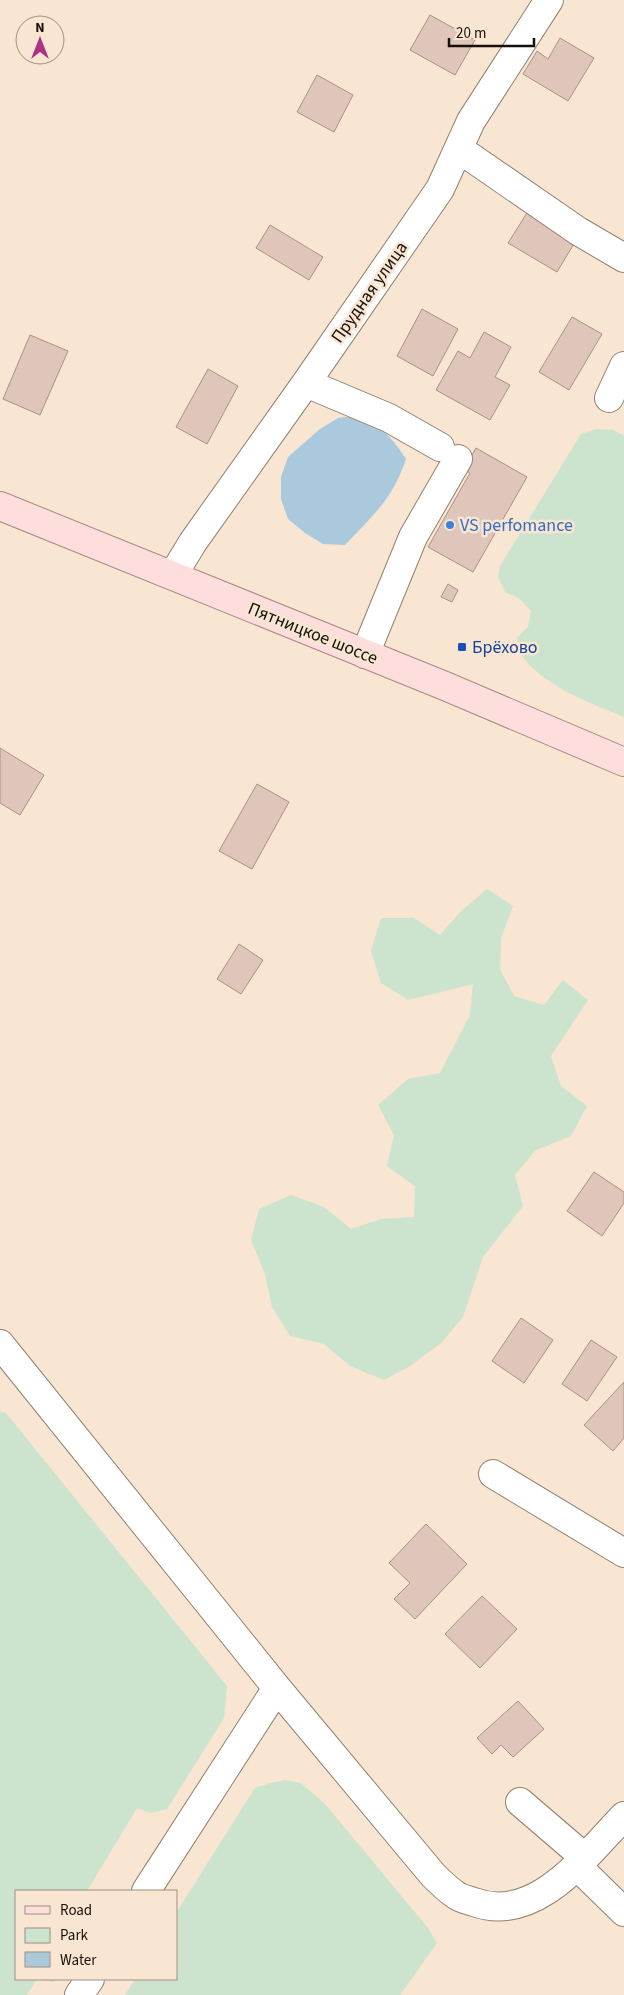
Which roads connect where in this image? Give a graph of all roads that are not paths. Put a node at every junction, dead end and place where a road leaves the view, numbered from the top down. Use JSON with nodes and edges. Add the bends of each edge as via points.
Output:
{"nodes":[{"id":1,"x":549,"y":0,"type":"edge"},
{"id":2,"x":459,"y":149,"type":"junction"},
{"id":3,"x":624,"y":258,"type":"edge"},
{"id":4,"x":624,"y":366,"type":"edge"},
{"id":5,"x":306,"y":383,"type":"junction"},
{"id":6,"x":609,"y":398,"type":"dead end"},
{"id":7,"x":0,"y":506,"type":"edge"},
{"id":8,"x":172,"y":575,"type":"junction"},
{"id":9,"x":365,"y":654,"type":"junction"},
{"id":10,"x":624,"y":762,"type":"edge"},
{"id":11,"x":0,"y":1344,"type":"edge"},
{"id":12,"x":493,"y":1474,"type":"dead end"},
{"id":13,"x":624,"y":1553,"type":"edge"},
{"id":14,"x":277,"y":1688,"type":"junction"},
{"id":15,"x":520,"y":1802,"type":"dead end"},
{"id":16,"x":624,"y":1816,"type":"edge"},
{"id":17,"x":580,"y":1861,"type":"junction"},
{"id":18,"x":147,"y":1890,"type":"edge"},
{"id":19,"x":624,"y":1912,"type":"edge"},
{"id":20,"x":89,"y":1980,"type":"edge"},
{"id":21,"x":79,"y":1995,"type":"edge"}],
"edges":[{"from":1,"to":2,"type":"street","name":"Прудная улица","via":[[471,121]]},
{"from":2,"to":3,"type":"street","via":[[578,231]]},
{"from":2,"to":5,"type":"street","name":"Прудная улица","via":[[440,189]]},
{"from":4,"to":6,"type":"street"},
{"from":5,"to":8,"type":"street","name":"Прудная улица"},
{"from":5,"to":9,"type":"street","via":[[389,418],[449,453]]},
{"from":7,"to":8,"type":"main road","name":"Пятницкое шоссе"},
{"from":8,"to":9,"type":"main road","name":"Пятницкое шоссе"},
{"from":9,"to":10,"type":"main road","name":"Пятницкое шоссе"},
{"from":11,"to":14,"type":"street"},
{"from":12,"to":13,"type":"street"},
{"from":14,"to":17,"type":"street","via":[[433,1875],[457,1896],[484,1906],[510,1907],[535,1898],[557,1884]]},
{"from":14,"to":18,"type":"street"},
{"from":15,"to":17,"type":"street"},
{"from":16,"to":17,"type":"street"},
{"from":17,"to":19,"type":"street"},
{"from":20,"to":21,"type":"street"}]}
